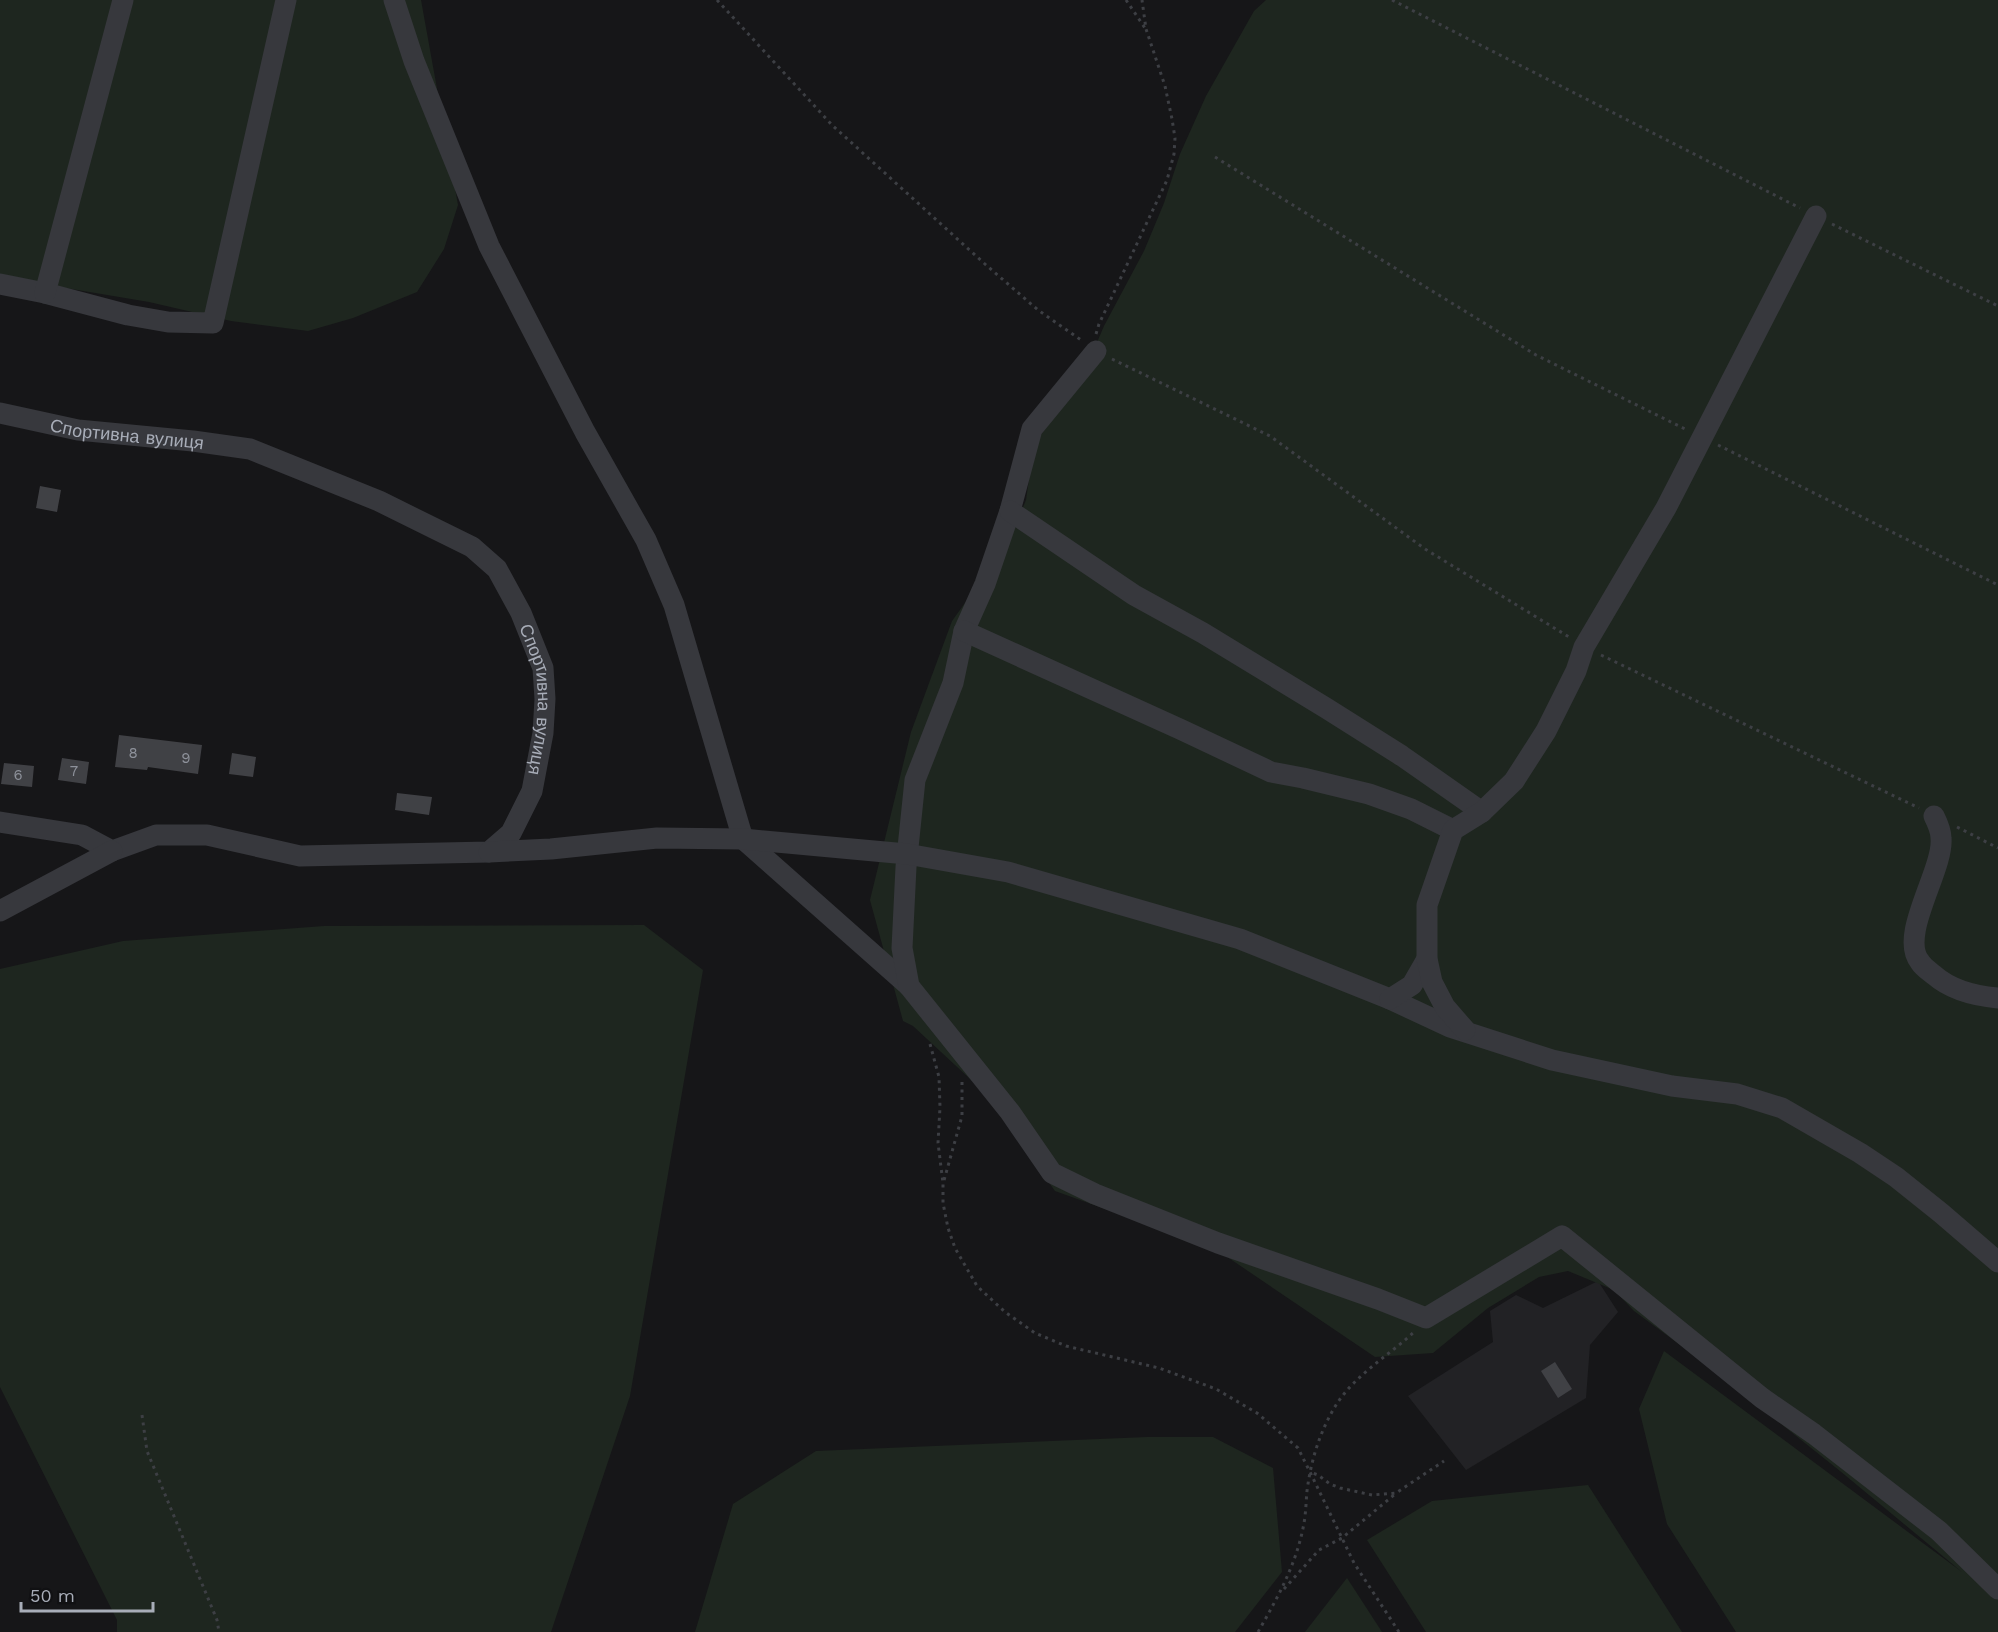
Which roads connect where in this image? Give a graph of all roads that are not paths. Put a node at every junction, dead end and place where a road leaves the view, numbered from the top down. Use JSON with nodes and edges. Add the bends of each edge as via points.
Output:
{"nodes":[{"id":1,"x":123,"y":0,"type":"edge"},
{"id":2,"x":286,"y":0,"type":"edge"},
{"id":3,"x":394,"y":0,"type":"edge"},
{"id":4,"x":1816,"y":216,"type":"road end"},
{"id":5,"x":0,"y":284,"type":"edge"},
{"id":6,"x":45,"y":292,"type":"junction"},
{"id":7,"x":1096,"y":351,"type":"road end"},
{"id":8,"x":0,"y":413,"type":"edge"},
{"id":9,"x":1010,"y":510,"type":"junction"},
{"id":10,"x":963,"y":631,"type":"junction"},
{"id":11,"x":1482,"y":812,"type":"junction"},
{"id":12,"x":1934,"y":816,"type":"road end"},
{"id":13,"x":0,"y":822,"type":"edge"},
{"id":14,"x":1453,"y":830,"type":"junction"},
{"id":15,"x":743,"y":840,"type":"junction"},
{"id":16,"x":112,"y":851,"type":"junction"},
{"id":17,"x":489,"y":852,"type":"junction"},
{"id":18,"x":907,"y":854,"type":"junction"},
{"id":19,"x":0,"y":911,"type":"edge"},
{"id":20,"x":1427,"y":959,"type":"junction"},
{"id":21,"x":909,"y":986,"type":"junction"},
{"id":22,"x":1998,"y":998,"type":"edge"},
{"id":23,"x":1390,"y":999,"type":"junction"},
{"id":24,"x":1468,"y":1032,"type":"junction"},
{"id":25,"x":1998,"y":1262,"type":"edge"},
{"id":26,"x":1998,"y":1589,"type":"edge"}],
"edges":[{"from":1,"to":6,"type":"street"},
{"from":2,"to":6,"type":"street","via":[[213,323],[168,322],[128,315]]},
{"from":3,"to":15,"type":"street","via":[[414,61],[489,246],[646,540],[674,605]]},
{"from":4,"to":11,"type":"street","via":[[1666,508],[1584,647],[1546,731],[1514,781]]},
{"from":5,"to":6,"type":"street"},
{"from":7,"to":9,"type":"street","via":[[1032,429]]},
{"from":8,"to":17,"type":"street","name":"Спортивна вулиця","via":[[78,430],[250,449],[379,501],[472,547],[497,569],[521,613],[543,668],[545,699],[532,791],[511,833]]},
{"from":9,"to":10,"type":"street","via":[[985,584]]},
{"from":9,"to":11,"type":"street","via":[[1134,595],[1354,726]]},
{"from":10,"to":14,"type":"street","via":[[1271,772],[1369,794]]},
{"from":10,"to":18,"type":"street","via":[[953,683],[915,780]]},
{"from":11,"to":14,"type":"street"},
{"from":12,"to":22,"type":"street","via":[[1942,835],[1941,850],[1919,912],[1915,950],[1919,961],[1945,985]]},
{"from":13,"to":16,"type":"street","via":[[82,835]]},
{"from":14,"to":20,"type":"street","via":[[1427,905]]},
{"from":15,"to":17,"type":"street","via":[[657,838]]},
{"from":15,"to":18,"type":"street"},
{"from":15,"to":21,"type":"street"},
{"from":16,"to":17,"type":"street","via":[[156,835],[207,835],[300,856]]},
{"from":16,"to":19,"type":"street"},
{"from":18,"to":21,"type":"street","via":[[902,948]]},
{"from":18,"to":23,"type":"street","via":[[1008,872],[1240,939]]},
{"from":20,"to":23,"type":"street","via":[[1412,985]]},
{"from":20,"to":24,"type":"street","via":[[1432,982],[1445,1007]]},
{"from":21,"to":26,"type":"street","via":[[1010,1112],[1052,1173],[1218,1243],[1426,1318],[1562,1236],[1762,1398],[1939,1531]]},
{"from":23,"to":24,"type":"street"},
{"from":24,"to":25,"type":"street","via":[[1552,1059],[1672,1086],[1737,1094],[1782,1108],[1896,1177]]}]}
